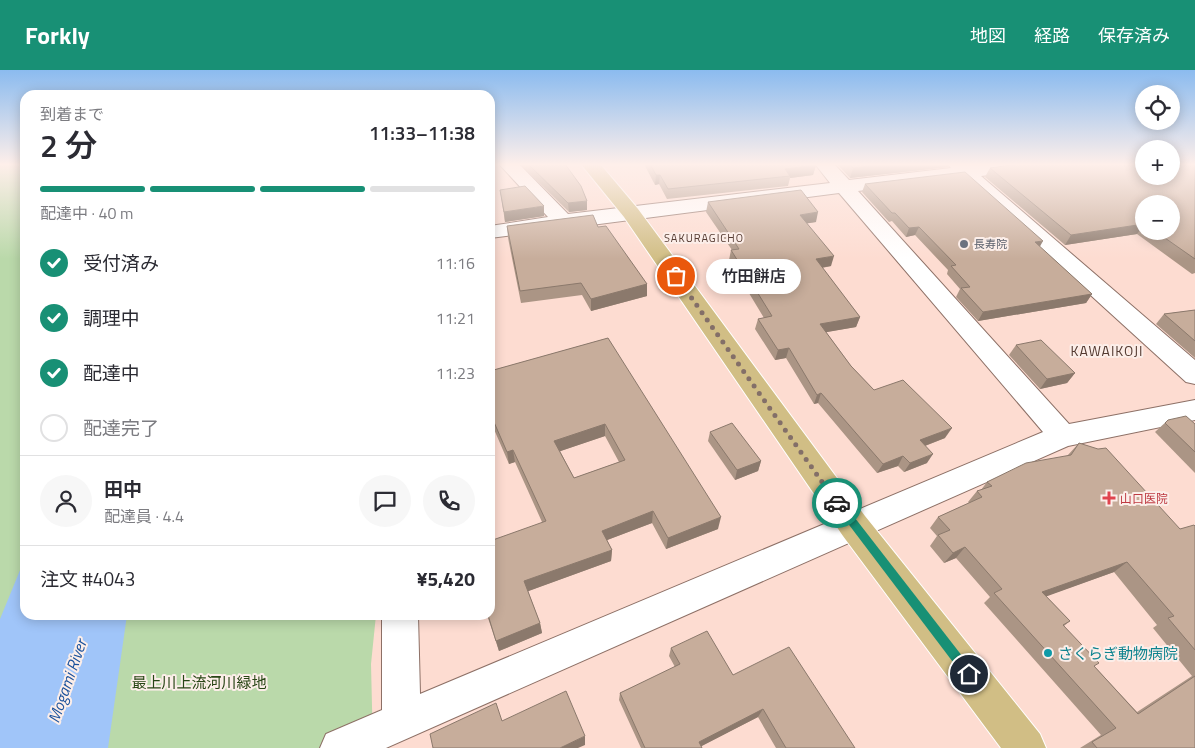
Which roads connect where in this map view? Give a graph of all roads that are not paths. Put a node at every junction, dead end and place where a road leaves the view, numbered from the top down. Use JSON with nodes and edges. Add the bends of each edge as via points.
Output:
{"nodes":[{"id":1,"x":539,"y":196,"type":"edge"},
{"id":2,"x":616,"y":196,"type":"edge"},
{"id":3,"x":767,"y":196,"type":"edge"},
{"id":4,"x":851,"y":196,"type":"edge"},
{"id":5,"x":993,"y":196,"type":"edge"},
{"id":6,"x":631,"y":213,"type":"junction"},
{"id":7,"x":563,"y":220,"type":"junction"},
{"id":8,"x":495,"y":231,"type":"edge"},
{"id":9,"x":1195,"y":375,"type":"edge"},
{"id":10,"x":1195,"y":410,"type":"edge"},
{"id":11,"x":1063,"y":436,"type":"junction"},
{"id":12,"x":854,"y":526,"type":"junction"},
{"id":13,"x":400,"y":620,"type":"edge"},
{"id":14,"x":402,"y":722,"type":"junction"},
{"id":15,"x":340,"y":748,"type":"edge"},
{"id":16,"x":1026,"y":748,"type":"edge"}],
"edges":[{"from":1,"to":7,"type":"street"},
{"from":2,"to":6,"type":"main road"},
{"from":3,"to":6,"type":"street"},
{"from":4,"to":11,"type":"street"},
{"from":5,"to":9,"type":"street"},
{"from":6,"to":7,"type":"street"},
{"from":6,"to":12,"type":"main road"},
{"from":7,"to":8,"type":"street"},
{"from":10,"to":11,"type":"street"},
{"from":11,"to":12,"type":"street"},
{"from":12,"to":14,"type":"street"},
{"from":12,"to":16,"type":"main road"},
{"from":13,"to":14,"type":"street"},
{"from":14,"to":15,"type":"street"}]}
